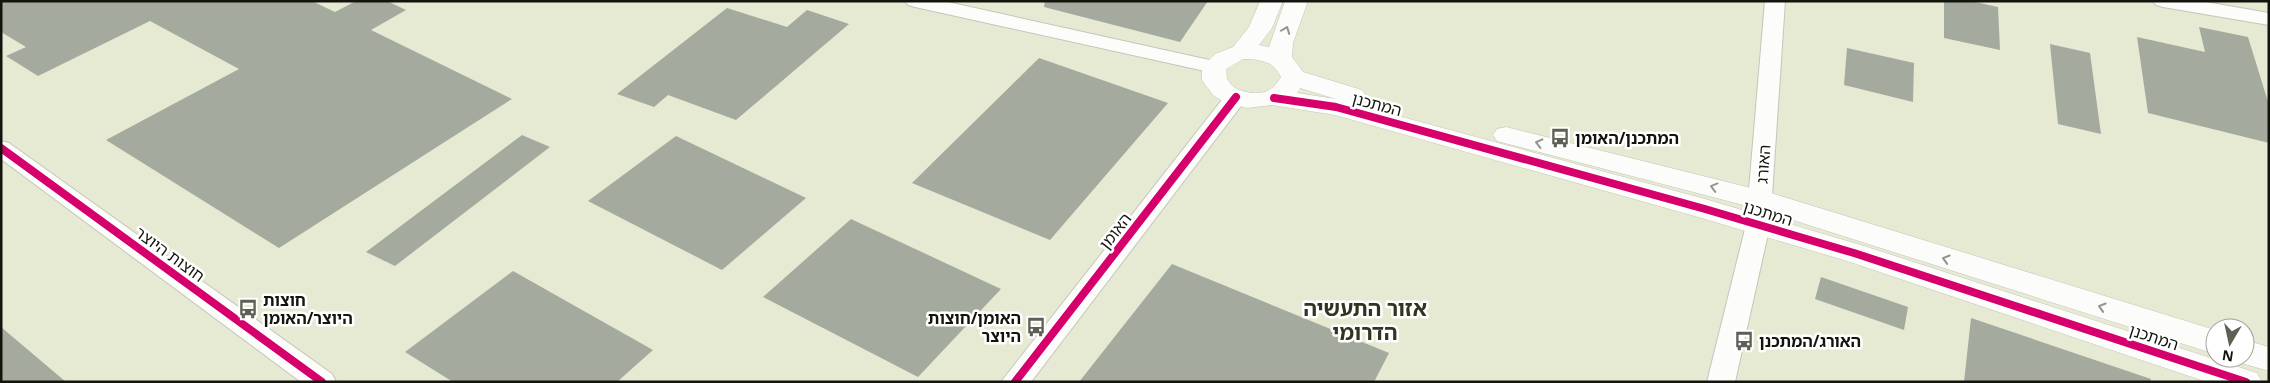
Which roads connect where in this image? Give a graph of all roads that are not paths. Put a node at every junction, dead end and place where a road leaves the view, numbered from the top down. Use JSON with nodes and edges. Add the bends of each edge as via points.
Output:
{"nodes":[{"id":1,"x":915,"y":1,"type":"edge"},
{"id":2,"x":1272,"y":1,"type":"edge"},
{"id":3,"x":1297,"y":1,"type":"edge"},
{"id":4,"x":1775,"y":1,"type":"edge"},
{"id":5,"x":2163,"y":1,"type":"edge"},
{"id":6,"x":2269,"y":19,"type":"edge"},
{"id":7,"x":1242,"y":52,"type":"junction"},
{"id":8,"x":1214,"y":67,"type":"junction"},
{"id":9,"x":1286,"y":68,"type":"junction"},
{"id":10,"x":1236,"y":98,"type":"junction"},
{"id":11,"x":1274,"y":98,"type":"junction"},
{"id":12,"x":1,"y":148,"type":"edge"},
{"id":13,"x":1759,"y":212,"type":"junction"},
{"id":14,"x":2205,"y":339,"type":"edge"},
{"id":15,"x":2255,"y":355,"type":"edge"},
{"id":16,"x":2269,"y":359,"type":"edge"},
{"id":17,"x":322,"y":382,"type":"edge"},
{"id":18,"x":1015,"y":382,"type":"edge"},
{"id":19,"x":1721,"y":382,"type":"edge"},
{"id":20,"x":2246,"y":382,"type":"edge"}],
"edges":[{"from":1,"to":8,"type":"street"},
{"from":2,"to":7,"type":"street","via":[[1260,28]]},
{"from":9,"to":3,"type":"street","one_way":true,"via":[[1281,43]]},
{"from":4,"to":13,"type":"street","name":"האורג"},
{"from":5,"to":6,"type":"street"},
{"from":7,"to":8,"type":"street","via":[[1220,60]]},
{"from":7,"to":9,"type":"street","via":[[1262,53]]},
{"from":8,"to":10,"type":"street","via":[[1214,81],[1218,88]]},
{"from":9,"to":11,"type":"street","via":[[1288,89]]},
{"from":13,"to":9,"type":"street","name":"המתכנן","one_way":true,"via":[[1380,103]]},
{"from":10,"to":11,"type":"street"},
{"from":10,"to":18,"type":"street","name":"האומן"},
{"from":11,"to":13,"type":"street","name":"המתכנן","via":[[1336,108]]},
{"from":12,"to":17,"type":"street","name":"חוצות היוצר"},
{"from":14,"to":13,"type":"street","name":"המתכנן","one_way":true},
{"from":13,"to":19,"type":"street","name":"האורג"},
{"from":13,"to":20,"type":"street","name":"המתכנן","via":[[1854,253]]},
{"from":15,"to":16,"type":"street"}]}
